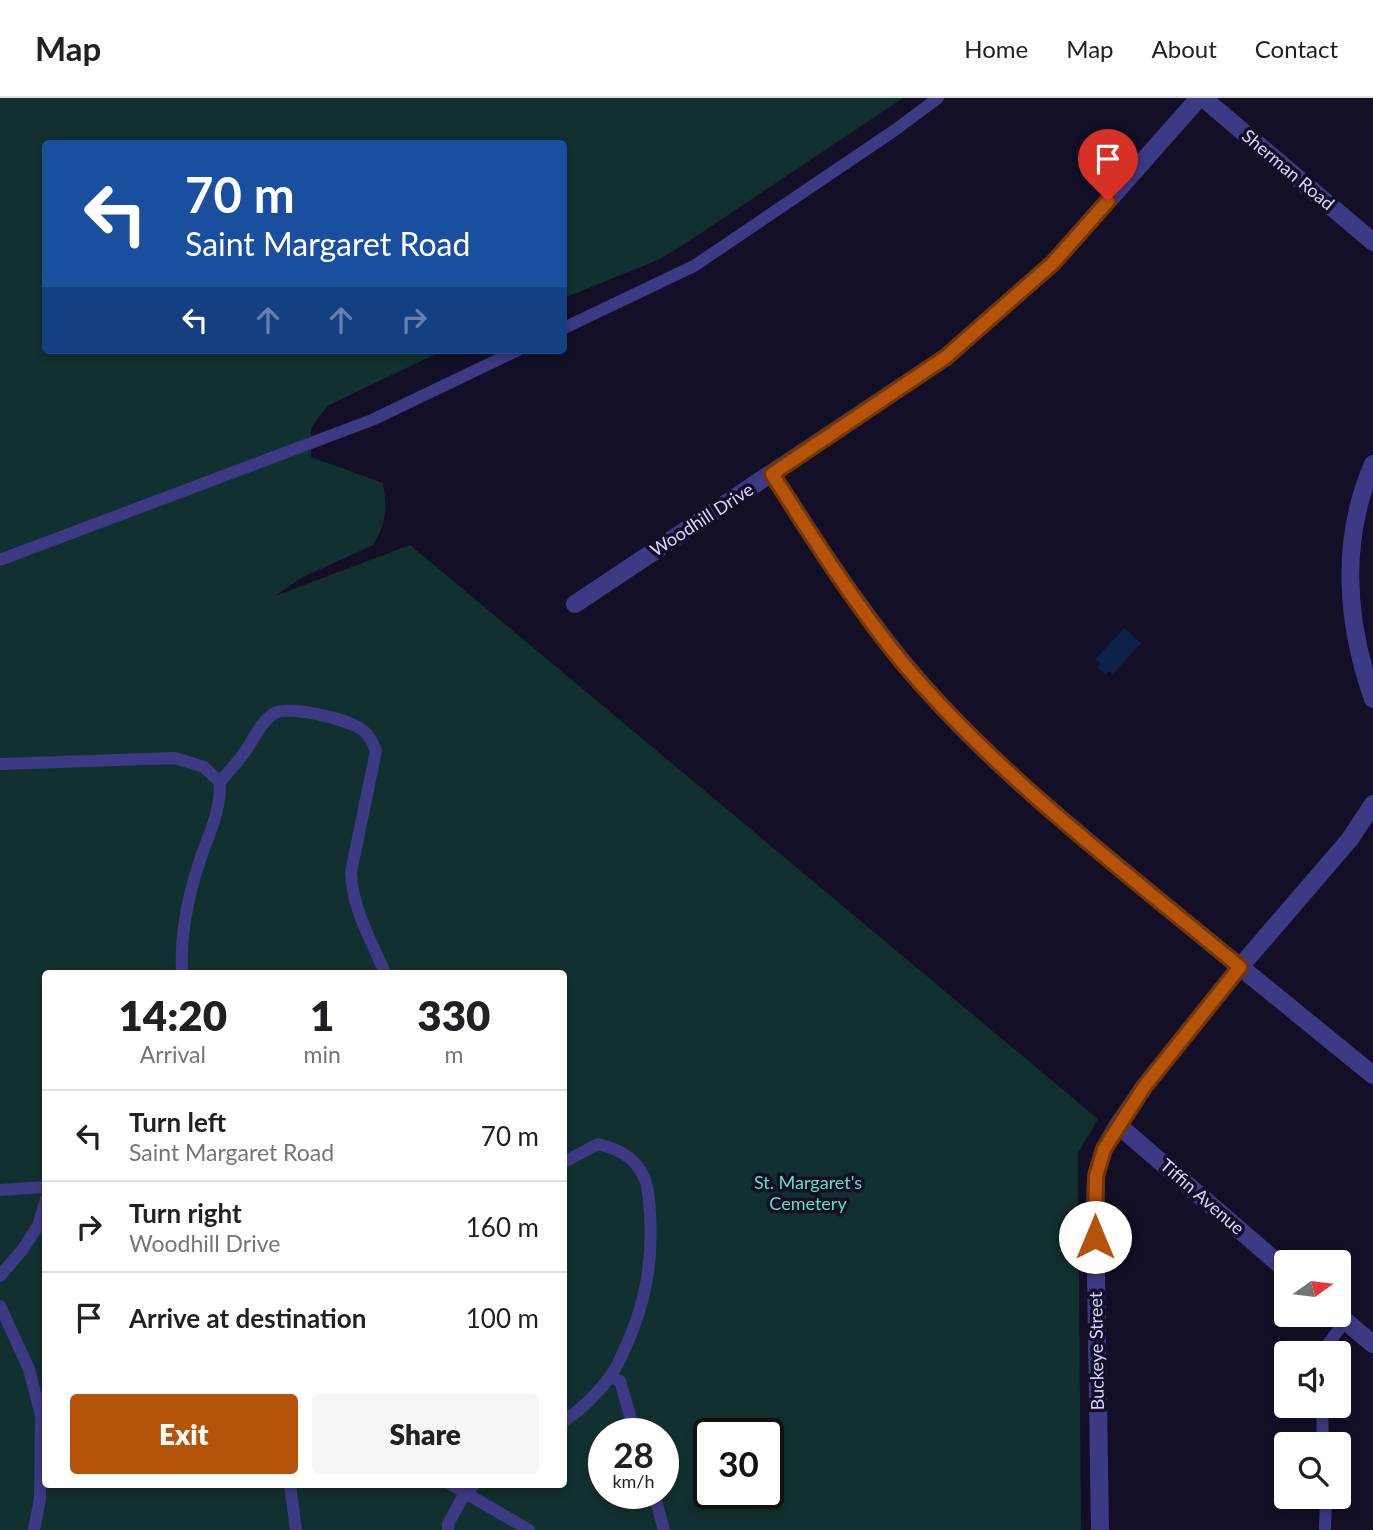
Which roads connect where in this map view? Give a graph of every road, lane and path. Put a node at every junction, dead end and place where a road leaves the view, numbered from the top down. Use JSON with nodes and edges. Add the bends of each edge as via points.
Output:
{"nodes":[{"id":1,"x":938,"y":98,"type":"edge"},
{"id":2,"x":1201,"y":98,"type":"edge"},
{"id":3,"x":1373,"y":242,"type":"edge"},
{"id":4,"x":567,"y":327,"type":"edge"},
{"id":5,"x":510,"y":354,"type":"edge"},
{"id":6,"x":1373,"y":464,"type":"edge"},
{"id":7,"x":772,"y":474,"type":"junction"},
{"id":8,"x":0,"y":560,"type":"edge"},
{"id":9,"x":575,"y":604,"type":"dead end"},
{"id":10,"x":1373,"y":699,"type":"edge"},
{"id":11,"x":0,"y":764,"type":"edge"},
{"id":12,"x":220,"y":782,"type":"junction"},
{"id":13,"x":1373,"y":804,"type":"edge"},
{"id":14,"x":1240,"y":967,"type":"junction"},
{"id":15,"x":182,"y":970,"type":"edge"},
{"id":16,"x":385,"y":970,"type":"edge"},
{"id":17,"x":1373,"y":1075,"type":"edge"},
{"id":18,"x":1118,"y":1125,"type":"junction"},
{"id":19,"x":567,"y":1160,"type":"edge"},
{"id":20,"x":42,"y":1187,"type":"edge"},
{"id":21,"x":0,"y":1190,"type":"edge"},
{"id":22,"x":42,"y":1212,"type":"edge"},
{"id":23,"x":1274,"y":1260,"type":"edge"},
{"id":24,"x":0,"y":1276,"type":"edge"},
{"id":25,"x":0,"y":1306,"type":"edge"},
{"id":26,"x":1351,"y":1326,"type":"edge"},
{"id":27,"x":1373,"y":1344,"type":"edge"},
{"id":28,"x":610,"y":1377,"type":"junction"},
{"id":29,"x":42,"y":1413,"type":"edge"},
{"id":30,"x":631,"y":1418,"type":"edge"},
{"id":31,"x":567,"y":1419,"type":"edge"},
{"id":32,"x":42,"y":1444,"type":"edge"},
{"id":33,"x":291,"y":1488,"type":"edge"},
{"id":34,"x":457,"y":1488,"type":"edge"},
{"id":35,"x":471,"y":1488,"type":"edge"},
{"id":36,"x":465,"y":1493,"type":"junction"},
{"id":37,"x":658,"y":1509,"type":"edge"},
{"id":38,"x":1325,"y":1509,"type":"edge"},
{"id":39,"x":34,"y":1530,"type":"edge"},
{"id":40,"x":296,"y":1530,"type":"edge"},
{"id":41,"x":448,"y":1530,"type":"edge"},
{"id":42,"x":528,"y":1530,"type":"edge"},
{"id":43,"x":664,"y":1530,"type":"edge"},
{"id":44,"x":1100,"y":1530,"type":"edge"},
{"id":45,"x":1325,"y":1530,"type":"edge"}],
"edges":[{"from":1,"to":4,"type":"lane","via":[[694,266]]},
{"from":2,"to":3,"type":"street","name":"Sherman Road"},
{"from":2,"to":7,"type":"street","name":"Woodhill Drive","via":[[1053,263],[946,357]]},
{"from":5,"to":8,"type":"lane","via":[[372,420]]},
{"from":6,"to":10,"type":"street","via":[[1356,512],[1349,591]]},
{"from":7,"to":9,"type":"street","name":"Woodhill Drive"},
{"from":7,"to":14,"type":"street","via":[[860,607],[948,713],[1060,819]]},
{"from":11,"to":12,"type":"lane","via":[[175,758],[204,768]]},
{"from":12,"to":15,"type":"lane","via":[[220,806],[187,908]]},
{"from":12,"to":16,"type":"lane","via":[[275,712],[291,710],[335,719],[370,737],[376,751],[351,887]]},
{"from":13,"to":14,"type":"street","name":"Buckeye Street","via":[[1350,839]]},
{"from":14,"to":17,"type":"street"},
{"from":14,"to":18,"type":"street","name":"Buckeye Street"},
{"from":18,"to":23,"type":"street","name":"Tiffin Avenue"},
{"from":18,"to":44,"type":"street","name":"Buckeye Street","via":[[1096,1176]]},
{"from":19,"to":28,"type":"lane","via":[[598,1144],[618,1149],[645,1178],[650,1269],[642,1307]]},
{"from":20,"to":21,"type":"lane"},
{"from":22,"to":24,"type":"lane","via":[[23,1249]]},
{"from":25,"to":29,"type":"lane","via":[[29,1369]]},
{"from":26,"to":27,"type":"street"},
{"from":28,"to":30,"type":"lane","via":[[620,1381]]},
{"from":28,"to":31,"type":"lane"},
{"from":32,"to":39,"type":"lane"},
{"from":33,"to":40,"type":"lane"},
{"from":34,"to":36,"type":"lane"},
{"from":35,"to":36,"type":"lane"},
{"from":36,"to":41,"type":"lane"},
{"from":36,"to":42,"type":"lane"},
{"from":37,"to":43,"type":"lane"},
{"from":38,"to":45,"type":"lane"}]}
